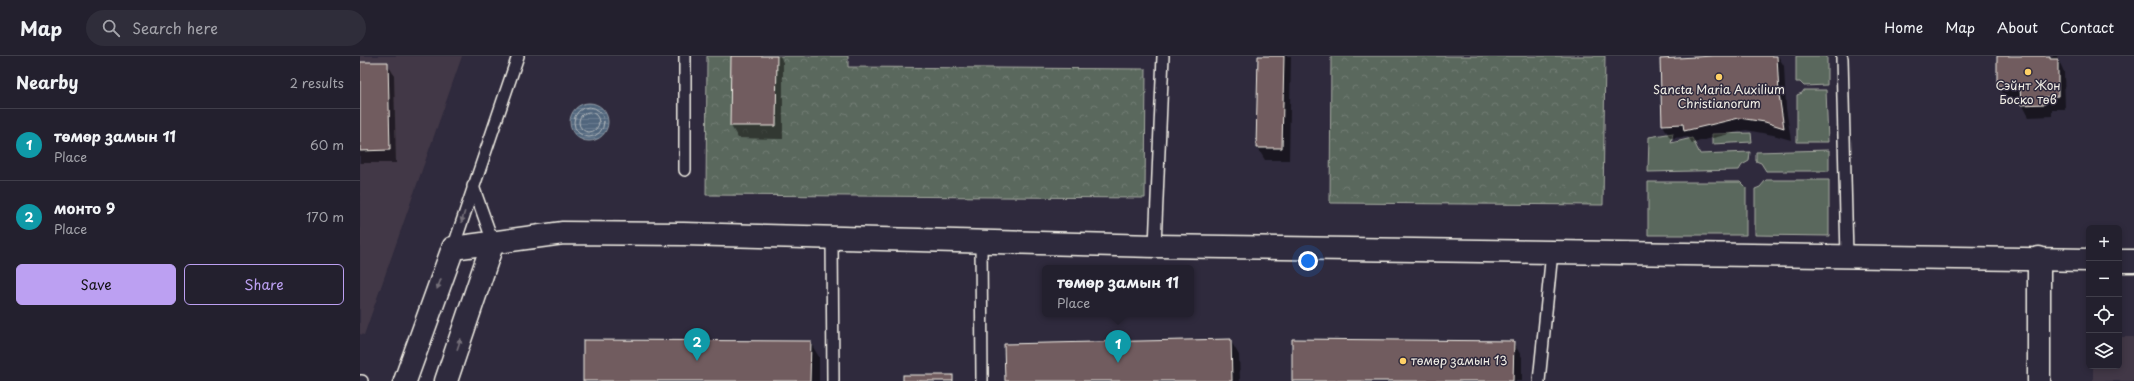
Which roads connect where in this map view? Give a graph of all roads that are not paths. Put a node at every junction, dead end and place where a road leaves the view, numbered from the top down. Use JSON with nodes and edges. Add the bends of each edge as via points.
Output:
{"nodes":[{"id":1,"x":518,"y":56,"type":"edge"},
{"id":2,"x":685,"y":56,"type":"edge"},
{"id":3,"x":1163,"y":56,"type":"edge"},
{"id":4,"x":1842,"y":58,"type":"dead end"},
{"id":5,"x":685,"y":170,"type":"dead end"},
{"id":6,"x":474,"y":186,"type":"junction"},
{"id":7,"x":832,"y":238,"type":"junction"},
{"id":8,"x":494,"y":242,"type":"junction"},
{"id":9,"x":981,"y":242,"type":"junction"},
{"id":10,"x":1155,"y":246,"type":"junction"},
{"id":11,"x":453,"y":248,"type":"junction"},
{"id":12,"x":1552,"y":252,"type":"junction"},
{"id":13,"x":1847,"y":256,"type":"junction"},
{"id":14,"x":2038,"y":258,"type":"junction"},
{"id":15,"x":2086,"y":260,"type":"edge"},
{"id":16,"x":2122,"y":261,"type":"edge"},
{"id":17,"x":2134,"y":262,"type":"edge"},
{"id":18,"x":405,"y":381,"type":"edge"},
{"id":19,"x":446,"y":381,"type":"edge"},
{"id":20,"x":833,"y":381,"type":"edge"},
{"id":21,"x":982,"y":381,"type":"edge"},
{"id":22,"x":1539,"y":381,"type":"edge"},
{"id":23,"x":2039,"y":381,"type":"edge"}],
"edges":[{"from":1,"to":6,"type":"lane"},
{"from":2,"to":5,"type":"lane"},
{"from":3,"to":10,"type":"lane"},
{"from":4,"to":13,"type":"lane"},
{"from":6,"to":8,"type":"lane"},
{"from":6,"to":11,"type":"lane","one_way":true},
{"from":7,"to":8,"type":"street","via":[[563,233]]},
{"from":7,"to":9,"type":"street"},
{"from":7,"to":20,"type":"lane"},
{"from":8,"to":11,"type":"street"},
{"from":19,"to":8,"type":"street","one_way":true},
{"from":9,"to":10,"type":"street"},
{"from":9,"to":21,"type":"lane"},
{"from":10,"to":12,"type":"street"},
{"from":11,"to":18,"type":"street","one_way":true},
{"from":12,"to":13,"type":"street"},
{"from":12,"to":22,"type":"lane"},
{"from":13,"to":14,"type":"street"},
{"from":14,"to":15,"type":"street"},
{"from":14,"to":23,"type":"street"},
{"from":16,"to":17,"type":"street"}]}
